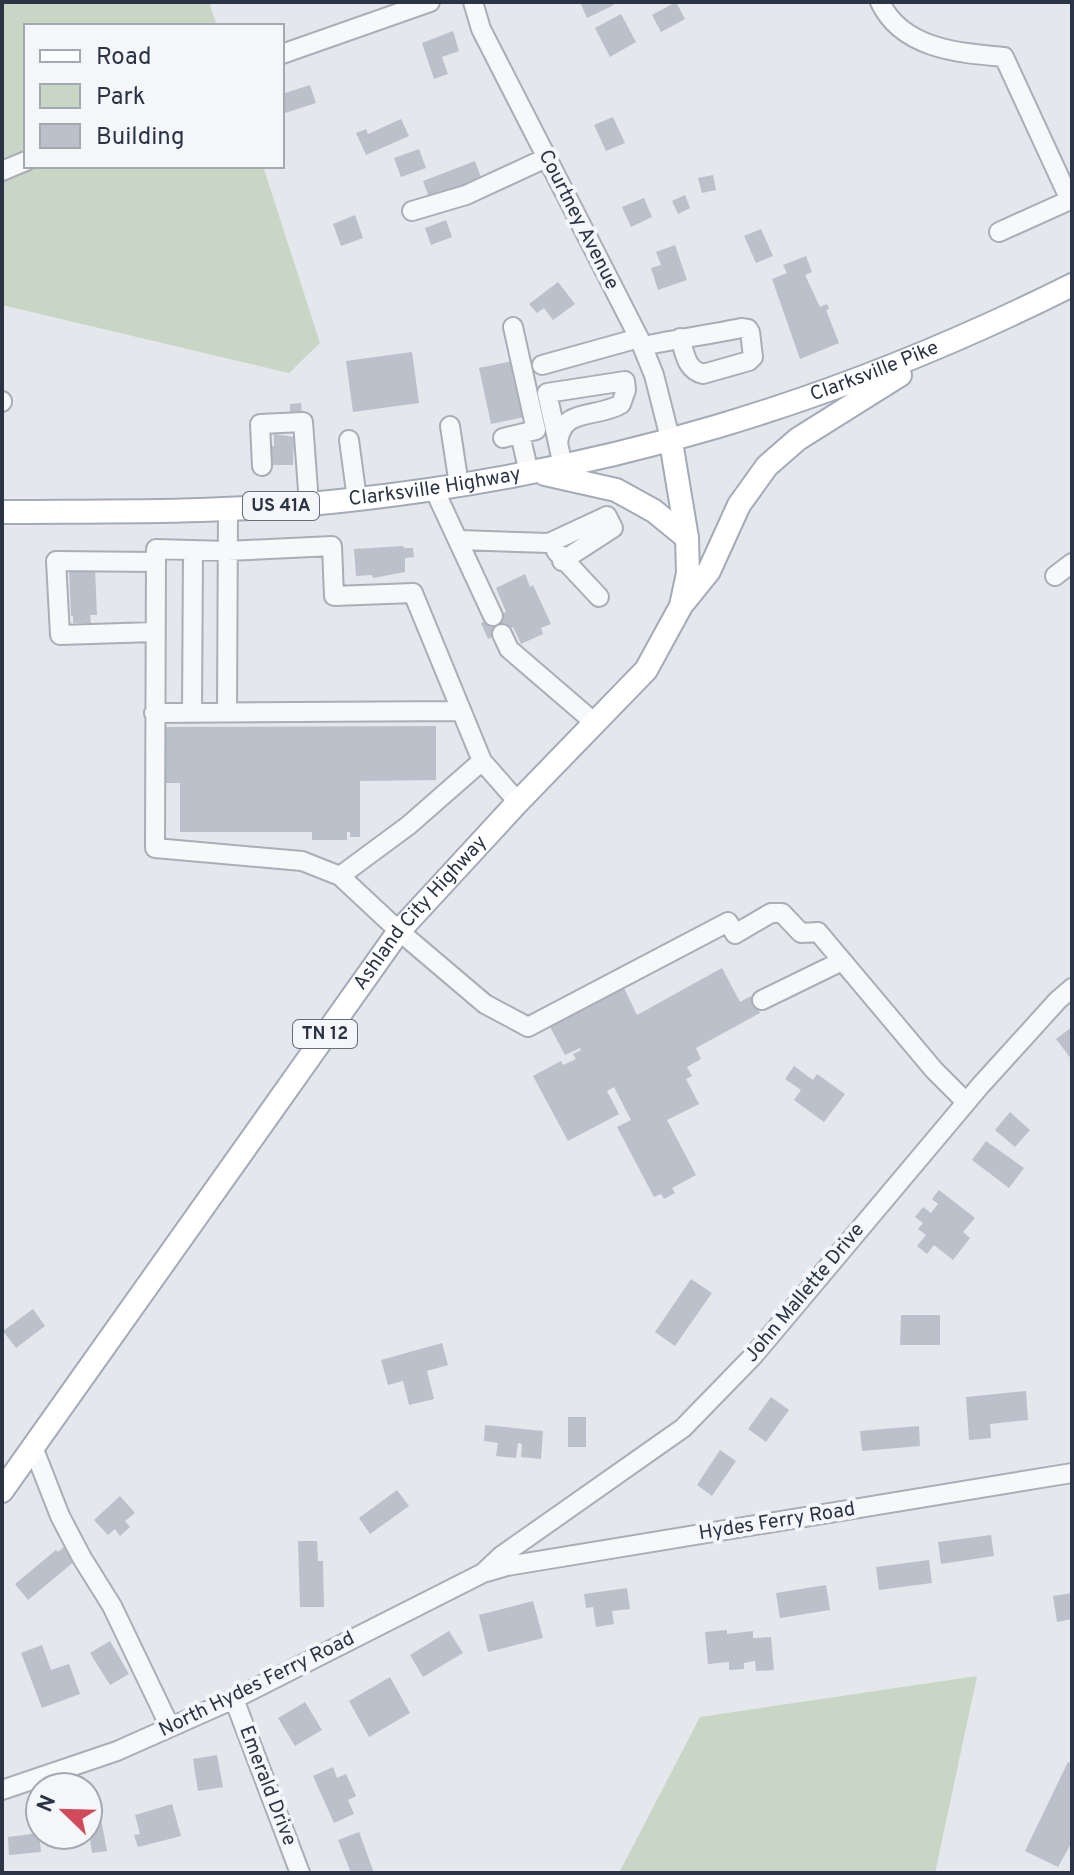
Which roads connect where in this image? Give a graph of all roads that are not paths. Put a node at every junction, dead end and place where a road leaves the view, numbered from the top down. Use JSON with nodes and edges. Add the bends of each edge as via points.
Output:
{"nodes":[{"id":1,"x":430,"y":2,"type":"edge"},
{"id":2,"x":473,"y":2,"type":"edge"},
{"id":3,"x":880,"y":2,"type":"edge"},
{"id":4,"x":284,"y":53,"type":"edge"},
{"id":5,"x":546,"y":158,"type":"junction"},
{"id":6,"x":24,"y":162,"type":"edge"},
{"id":7,"x":2,"y":171,"type":"edge"},
{"id":8,"x":1071,"y":202,"type":"edge"},
{"id":9,"x":412,"y":211,"type":"dead end"},
{"id":10,"x":999,"y":232,"type":"dead end"},
{"id":11,"x":1072,"y":285,"type":"edge"},
{"id":12,"x":513,"y":327,"type":"dead end"},
{"id":13,"x":680,"y":338,"type":"dead end"},
{"id":14,"x":641,"y":342,"type":"junction"},
{"id":15,"x":941,"y":347,"type":"junction"},
{"id":16,"x":542,"y":365,"type":"dead end"},
{"id":17,"x":450,"y":426,"type":"dead end"},
{"id":18,"x":349,"y":440,"type":"dead end"},
{"id":19,"x":558,"y":442,"type":"junction"},
{"id":20,"x":671,"y":442,"type":"junction"},
{"id":21,"x":262,"y":466,"type":"dead end"},
{"id":22,"x":563,"y":466,"type":"junction"},
{"id":23,"x":532,"y":472,"type":"junction"},
{"id":24,"x":459,"y":485,"type":"junction"},
{"id":25,"x":434,"y":489,"type":"junction"},
{"id":26,"x":357,"y":499,"type":"junction"},
{"id":27,"x":309,"y":504,"type":"junction"},
{"id":28,"x":228,"y":509,"type":"junction"},
{"id":29,"x":2,"y":512,"type":"edge"},
{"id":30,"x":687,"y":538,"type":"junction"},
{"id":31,"x":459,"y":540,"type":"junction"},
{"id":32,"x":549,"y":543,"type":"junction"},
{"id":33,"x":193,"y":550,"type":"junction"},
{"id":34,"x":227,"y":551,"type":"junction"},
{"id":35,"x":156,"y":555,"type":"junction"},
{"id":36,"x":562,"y":561,"type":"junction"},
{"id":37,"x":1072,"y":563,"type":"edge"},
{"id":38,"x":1055,"y":576,"type":"dead end"},
{"id":39,"x":599,"y":597,"type":"dead end"},
{"id":40,"x":681,"y":606,"type":"junction"},
{"id":41,"x":493,"y":616,"type":"dead end"},
{"id":42,"x":154,"y":632,"type":"junction"},
{"id":43,"x":502,"y":634,"type":"dead end"},
{"id":44,"x":460,"y":711,"type":"junction"},
{"id":45,"x":227,"y":712,"type":"junction"},
{"id":46,"x":154,"y":713,"type":"junction"},
{"id":47,"x":192,"y":713,"type":"junction"},
{"id":48,"x":595,"y":723,"type":"junction"},
{"id":49,"x":482,"y":761,"type":"junction"},
{"id":50,"x":518,"y":802,"type":"junction"},
{"id":51,"x":340,"y":876,"type":"junction"},
{"id":52,"x":399,"y":931,"type":"junction"},
{"id":53,"x":842,"y":961,"type":"junction"},
{"id":54,"x":1072,"y":988,"type":"edge"},
{"id":55,"x":762,"y":1000,"type":"dead end"},
{"id":56,"x":966,"y":1102,"type":"junction"},
{"id":57,"x":33,"y":1447,"type":"junction"},
{"id":58,"x":1072,"y":1473,"type":"edge"},
{"id":59,"x":2,"y":1491,"type":"edge"},
{"id":60,"x":504,"y":1561,"type":"junction"},
{"id":61,"x":234,"y":1699,"type":"junction"},
{"id":62,"x":170,"y":1727,"type":"junction"},
{"id":63,"x":2,"y":1790,"type":"edge"},
{"id":64,"x":300,"y":1873,"type":"edge"}],
"edges":[{"from":1,"to":4,"type":"street"},
{"from":2,"to":5,"type":"street","name":"Courtney Avenue","via":[[481,29]]},
{"from":3,"to":8,"type":"street","via":[[903,31],[929,46],[1004,57]]},
{"from":5,"to":9,"type":"street","via":[[466,195]]},
{"from":5,"to":14,"type":"street","name":"Courtney Avenue"},
{"from":6,"to":7,"type":"street"},
{"from":8,"to":10,"type":"street"},
{"from":11,"to":15,"type":"main road","name":"Clarksville Pike","number":"US 41A"},
{"from":12,"to":23,"type":"street","via":[[536,430],[511,436]]},
{"from":13,"to":14,"type":"street"},
{"from":14,"to":16,"type":"street"},
{"from":14,"to":20,"type":"street","name":"Courtney Avenue"},
{"from":15,"to":20,"type":"main road","name":"Clarksville Pike","number":"US 41A","via":[[809,399]]},
{"from":15,"to":40,"type":"main road","via":[[798,439],[767,466],[739,505],[709,571]]},
{"from":17,"to":24,"type":"street"},
{"from":18,"to":26,"type":"street"},
{"from":19,"to":19,"type":"street","via":[[547,393],[625,381],[621,404],[569,419]]},
{"from":19,"to":22,"type":"street"},
{"from":20,"to":22,"type":"main road","name":"Clarksville Highway","number":"US 41A"},
{"from":20,"to":30,"type":"main road","name":"Ashland City Highway","number":"TN 12"},
{"from":21,"to":27,"type":"street","via":[[260,424],[303,422]]},
{"from":22,"to":23,"type":"main road","name":"Clarksville Highway","number":"US 41A"},
{"from":23,"to":24,"type":"main road","name":"Clarksville Highway","number":"US 41A"},
{"from":23,"to":30,"type":"main road","via":[[616,490]]},
{"from":24,"to":25,"type":"main road","name":"Clarksville Highway","number":"US 41A"},
{"from":25,"to":26,"type":"main road","name":"Clarksville Highway","number":"US 41A"},
{"from":25,"to":31,"type":"street"},
{"from":26,"to":27,"type":"main road","name":"Clarksville Highway","number":"US 41A"},
{"from":27,"to":28,"type":"main road","name":"Clarksville Highway","number":"US 41A"},
{"from":28,"to":29,"type":"main road","name":"Clarksville Highway","number":"US 41A"},
{"from":28,"to":34,"type":"street"},
{"from":30,"to":40,"type":"main road","name":"Ashland City Highway","number":"TN 12","via":[[688,573]]},
{"from":31,"to":32,"type":"street"},
{"from":31,"to":41,"type":"street"},
{"from":32,"to":36,"type":"street"},
{"from":32,"to":36,"type":"street","via":[[607,516],[611,521],[613,528]]},
{"from":33,"to":34,"type":"street"},
{"from":33,"to":35,"type":"street"},
{"from":33,"to":47,"type":"street"},
{"from":34,"to":44,"type":"street","via":[[332,546],[334,596],[413,593]]},
{"from":34,"to":45,"type":"street"},
{"from":35,"to":42,"type":"street"},
{"from":35,"to":42,"type":"street","via":[[56,561],[60,635]]},
{"from":36,"to":39,"type":"street"},
{"from":37,"to":38,"type":"street"},
{"from":40,"to":48,"type":"main road","name":"Ashland City Highway","number":"TN 12","via":[[646,670]]},
{"from":42,"to":46,"type":"street"},
{"from":43,"to":48,"type":"street","via":[[509,649]]},
{"from":44,"to":45,"type":"street"},
{"from":44,"to":49,"type":"street"},
{"from":45,"to":47,"type":"street"},
{"from":46,"to":47,"type":"street"},
{"from":46,"to":51,"type":"street","via":[[155,848],[302,861]]},
{"from":48,"to":50,"type":"main road","name":"Ashland City Highway","number":"TN 12"},
{"from":49,"to":50,"type":"street"},
{"from":49,"to":51,"type":"street"},
{"from":50,"to":52,"type":"main road","name":"Ashland City Highway","number":"TN 12"},
{"from":51,"to":52,"type":"street"},
{"from":52,"to":53,"type":"street","via":[[485,1004],[528,1027],[728,922],[735,934],[771,913],[782,913],[801,933],[818,932]]},
{"from":52,"to":57,"type":"main road","name":"Ashland City Highway","number":"TN 12"},
{"from":53,"to":55,"type":"street"},
{"from":53,"to":56,"type":"street"},
{"from":54,"to":56,"type":"street","name":"John Mallette Drive"},
{"from":56,"to":60,"type":"street","name":"John Mallette Drive","via":[[754,1355],[683,1428]]},
{"from":57,"to":59,"type":"main road","name":"Ashland City Highway","number":"TN 12"},
{"from":57,"to":62,"type":"street","via":[[60,1516],[112,1606]]},
{"from":58,"to":60,"type":"street","name":"Hydes Ferry Road"},
{"from":60,"to":61,"type":"street","name":"North Hydes Ferry Road"},
{"from":61,"to":62,"type":"street","name":"North Hydes Ferry Road"},
{"from":61,"to":64,"type":"street","name":"Emerald Drive"},
{"from":62,"to":63,"type":"street","name":"North Hydes Ferry Road"}]}
